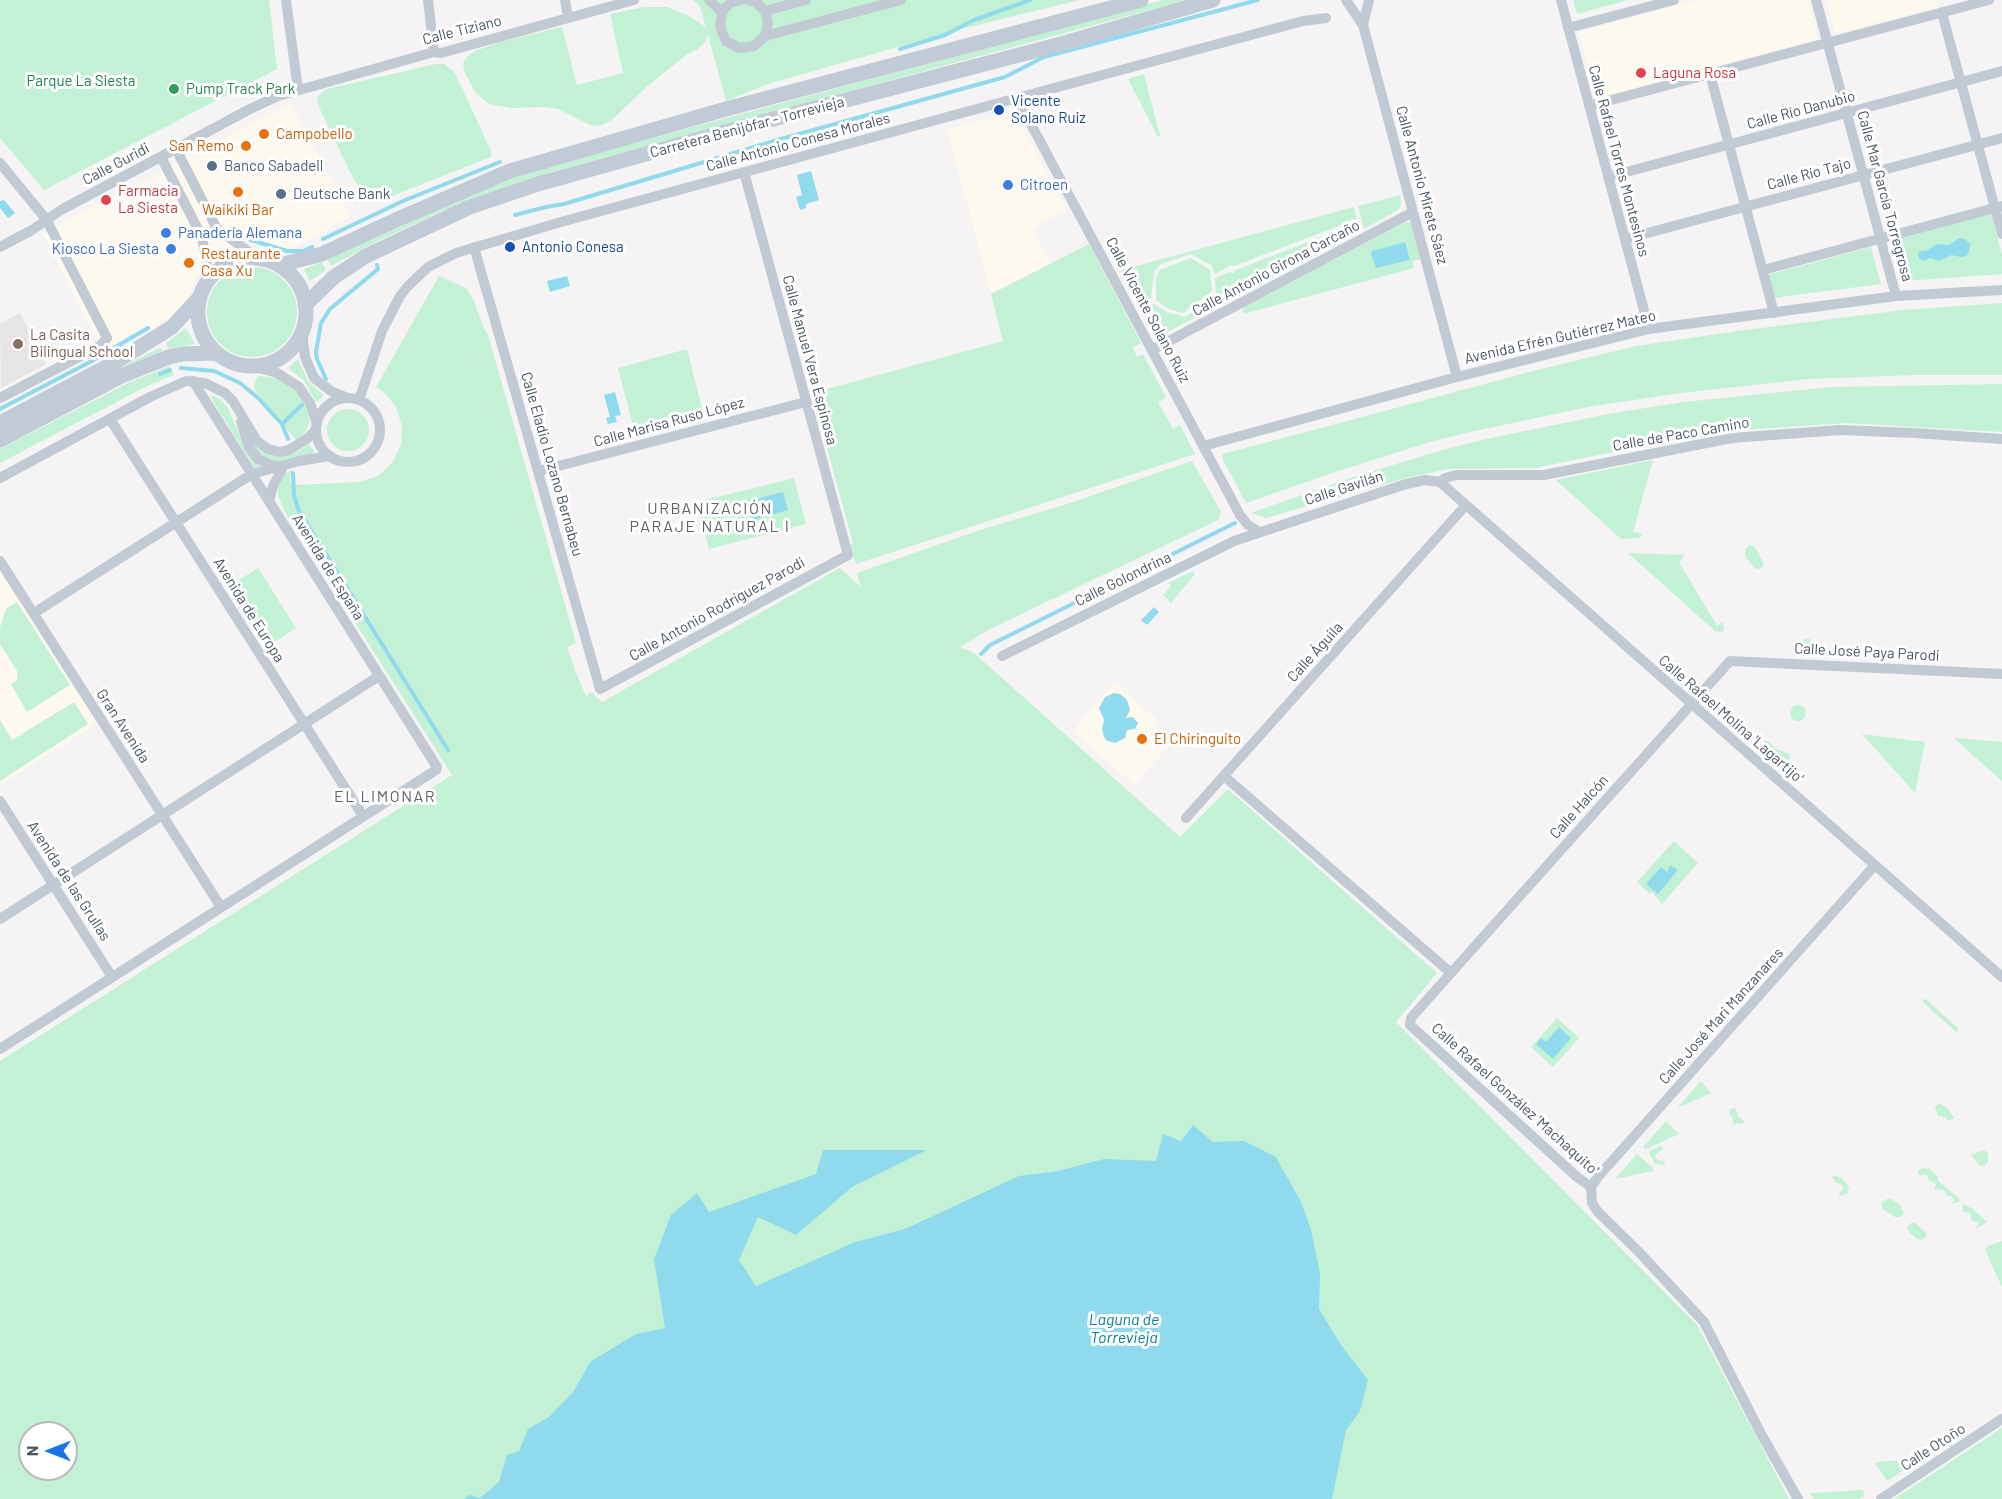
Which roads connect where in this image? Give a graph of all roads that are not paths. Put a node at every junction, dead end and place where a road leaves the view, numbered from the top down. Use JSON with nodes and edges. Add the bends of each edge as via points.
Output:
{"nodes":[{"id":1,"x":286,"y":0,"type":"edge"},
{"id":2,"x":428,"y":0,"type":"edge"},
{"id":3,"x":566,"y":0,"type":"edge"},
{"id":4,"x":634,"y":0,"type":"edge"},
{"id":5,"x":709,"y":0,"type":"edge"},
{"id":6,"x":740,"y":0,"type":"edge"},
{"id":7,"x":748,"y":0,"type":"edge"},
{"id":8,"x":806,"y":0,"type":"edge"},
{"id":9,"x":901,"y":0,"type":"edge"},
{"id":10,"x":1141,"y":0,"type":"edge"},
{"id":11,"x":1213,"y":0,"type":"edge"},
{"id":12,"x":1346,"y":0,"type":"edge"},
{"id":13,"x":1369,"y":0,"type":"edge"},
{"id":14,"x":1561,"y":0,"type":"edge"},
{"id":15,"x":1674,"y":0,"type":"edge"},
{"id":16,"x":1816,"y":0,"type":"edge"},
{"id":17,"x":1989,"y":0,"type":"edge"},
{"id":18,"x":765,"y":11,"type":"junction"},
{"id":19,"x":722,"y":12,"type":"junction"},
{"id":20,"x":1942,"y":13,"type":"junction"},
{"id":21,"x":568,"y":18,"type":"junction"},
{"id":22,"x":1326,"y":18,"type":"dead end"},
{"id":23,"x":1363,"y":25,"type":"junction"},
{"id":24,"x":1568,"y":28,"type":"junction"},
{"id":25,"x":765,"y":36,"type":"junction"},
{"id":26,"x":1828,"y":43,"type":"junction"},
{"id":27,"x":434,"y":52,"type":"junction"},
{"id":28,"x":2002,"y":71,"type":"edge"},
{"id":29,"x":1710,"y":74,"type":"junction"},
{"id":30,"x":1961,"y":82,"type":"junction"},
{"id":31,"x":298,"y":89,"type":"junction"},
{"id":32,"x":1017,"y":98,"type":"junction"},
{"id":33,"x":1589,"y":106,"type":"junction"},
{"id":34,"x":1847,"y":113,"type":"junction"},
{"id":35,"x":2002,"y":138,"type":"edge"},
{"id":36,"x":1729,"y":144,"type":"junction"},
{"id":37,"x":1978,"y":145,"type":"junction"},
{"id":38,"x":176,"y":149,"type":"junction"},
{"id":39,"x":161,"y":157,"type":"junction"},
{"id":40,"x":0,"y":164,"type":"edge"},
{"id":41,"x":744,"y":172,"type":"junction"},
{"id":42,"x":1864,"y":175,"type":"junction"},
{"id":43,"x":1608,"y":177,"type":"junction"},
{"id":44,"x":1746,"y":206,"type":"junction"},
{"id":45,"x":1999,"y":207,"type":"edge"},
{"id":46,"x":1413,"y":212,"type":"junction"},
{"id":47,"x":46,"y":219,"type":"junction"},
{"id":48,"x":2002,"y":234,"type":"edge"},
{"id":49,"x":1625,"y":239,"type":"junction"},
{"id":50,"x":1881,"y":239,"type":"junction"},
{"id":51,"x":0,"y":246,"type":"edge"},
{"id":52,"x":474,"y":247,"type":"junction"},
{"id":53,"x":256,"y":258,"type":"junction"},
{"id":54,"x":280,"y":265,"type":"junction"},
{"id":55,"x":1763,"y":270,"type":"junction"},
{"id":56,"x":209,"y":278,"type":"junction"},
{"id":57,"x":2002,"y":290,"type":"edge"},
{"id":58,"x":1896,"y":296,"type":"junction"},
{"id":59,"x":199,"y":298,"type":"junction"},
{"id":60,"x":305,"y":305,"type":"junction"},
{"id":61,"x":1774,"y":313,"type":"junction"},
{"id":62,"x":1649,"y":329,"type":"junction"},
{"id":63,"x":302,"y":331,"type":"junction"},
{"id":64,"x":1152,"y":350,"type":"junction"},
{"id":65,"x":216,"y":353,"type":"junction"},
{"id":66,"x":253,"y":366,"type":"junction"},
{"id":67,"x":1457,"y":376,"type":"junction"},
{"id":68,"x":193,"y":381,"type":"junction"},
{"id":69,"x":0,"y":398,"type":"edge"},
{"id":70,"x":354,"y":399,"type":"junction"},
{"id":71,"x":806,"y":402,"type":"junction"},
{"id":72,"x":238,"y":410,"type":"junction"},
{"id":73,"x":110,"y":419,"type":"junction"},
{"id":74,"x":0,"y":423,"type":"edge"},
{"id":75,"x":317,"y":426,"type":"junction"},
{"id":76,"x":2002,"y":439,"type":"edge"},
{"id":77,"x":0,"y":440,"type":"edge"},
{"id":78,"x":1203,"y":446,"type":"junction"},
{"id":79,"x":330,"y":456,"type":"junction"},
{"id":80,"x":283,"y":467,"type":"junction"},
{"id":81,"x":538,"y":471,"type":"junction"},
{"id":82,"x":252,"y":474,"type":"junction"},
{"id":83,"x":0,"y":477,"type":"edge"},
{"id":84,"x":1440,"y":482,"type":"junction"},
{"id":85,"x":269,"y":501,"type":"junction"},
{"id":86,"x":1466,"y":506,"type":"junction"},
{"id":87,"x":176,"y":523,"type":"junction"},
{"id":88,"x":1258,"y":531,"type":"junction"},
{"id":89,"x":848,"y":555,"type":"joint"},
{"id":90,"x":0,"y":561,"type":"edge"},
{"id":91,"x":34,"y":613,"type":"junction"},
{"id":92,"x":1002,"y":656,"type":"dead end"},
{"id":93,"x":1730,"y":661,"type":"joint"},
{"id":94,"x":2002,"y":674,"type":"edge"},
{"id":95,"x":380,"y":676,"type":"junction"},
{"id":96,"x":600,"y":689,"type":"joint"},
{"id":97,"x":1691,"y":704,"type":"junction"},
{"id":98,"x":304,"y":724,"type":"junction"},
{"id":99,"x":1224,"y":776,"type":"junction"},
{"id":100,"x":0,"y":801,"type":"edge"},
{"id":101,"x":162,"y":815,"type":"junction"},
{"id":102,"x":363,"y":816,"type":"junction"},
{"id":103,"x":1186,"y":818,"type":"dead end"},
{"id":104,"x":1875,"y":865,"type":"junction"},
{"id":105,"x":53,"y":885,"type":"junction"},
{"id":106,"x":220,"y":907,"type":"junction"},
{"id":107,"x":0,"y":919,"type":"edge"},
{"id":108,"x":1451,"y":973,"type":"junction"},
{"id":109,"x":112,"y":977,"type":"junction"},
{"id":110,"x":2002,"y":977,"type":"edge"},
{"id":111,"x":0,"y":1049,"type":"edge"},
{"id":112,"x":1592,"y":1187,"type":"junction"},
{"id":113,"x":2002,"y":1419,"type":"edge"},
{"id":114,"x":1798,"y":1499,"type":"edge"},
{"id":115,"x":1881,"y":1499,"type":"edge"}],
"edges":[{"from":1,"to":31,"type":"street"},
{"from":2,"to":27,"type":"street"},
{"from":3,"to":21,"type":"street"},
{"from":4,"to":21,"type":"street","name":"Calle Tiziano"},
{"from":5,"to":19,"type":"street"},
{"from":6,"to":19,"type":"street","via":[[731,2]]},
{"from":7,"to":18,"type":"street"},
{"from":8,"to":18,"type":"street"},
{"from":9,"to":25,"type":"street"},
{"from":10,"to":54,"type":"main road","name":"Carretera Benijófar - Torrevieja","via":[[726,109],[510,171],[322,254]]},
{"from":11,"to":60,"type":"main road","name":"Carretera Benijófar - Torrevieja","via":[[527,187],[470,207],[366,256],[334,277]]},
{"from":12,"to":23,"type":"street"},
{"from":13,"to":23,"type":"street","name":"Calle Antonio Mirete Sáez"},
{"from":14,"to":24,"type":"street","name":"Calle Rafael Torres Montesinos"},
{"from":15,"to":24,"type":"street"},
{"from":16,"to":26,"type":"street","name":"Calle Mar García Torregrosa"},
{"from":17,"to":20,"type":"street"},
{"from":18,"to":25,"type":"street"},
{"from":19,"to":25,"type":"street","via":[[720,27],[726,40],[739,48],[754,46]]},
{"from":20,"to":26,"type":"street"},
{"from":20,"to":30,"type":"street"},
{"from":21,"to":27,"type":"street","name":"Calle Tiziano"},
{"from":22,"to":32,"type":"street","name":"Calle Antonio Conesa Morales"},
{"from":23,"to":46,"type":"street","name":"Calle Antonio Mirete Sáez"},
{"from":24,"to":33,"type":"street","name":"Calle Rafael Torres Montesinos"},
{"from":26,"to":29,"type":"street"},
{"from":26,"to":34,"type":"street","name":"Calle Mar García Torregrosa"},
{"from":27,"to":31,"type":"street","name":"Calle Tiziano"},
{"from":28,"to":30,"type":"street","name":"Calle Río Danubio"},
{"from":29,"to":33,"type":"street"},
{"from":29,"to":36,"type":"street"},
{"from":30,"to":34,"type":"street","name":"Calle Río Danubio"},
{"from":30,"to":37,"type":"street"},
{"from":31,"to":38,"type":"street","name":"Calle Guridi","via":[[262,103]]},
{"from":32,"to":41,"type":"street","name":"Calle Antonio Conesa Morales"},
{"from":32,"to":64,"type":"street","name":"Calle Vicente Solano Ruiz"},
{"from":33,"to":43,"type":"street","name":"Calle Rafael Torres Montesinos"},
{"from":34,"to":36,"type":"street","name":"Calle Río Danubio"},
{"from":34,"to":42,"type":"street","name":"Calle Mar García Torregrosa"},
{"from":35,"to":37,"type":"street","name":"Calle Río Tajo"},
{"from":36,"to":43,"type":"street","name":"Calle Río Danubio"},
{"from":36,"to":44,"type":"street"},
{"from":37,"to":42,"type":"street","name":"Calle Río Tajo"},
{"from":37,"to":45,"type":"street"},
{"from":38,"to":39,"type":"street","name":"Calle Guridi"},
{"from":38,"to":53,"type":"street","via":[[217,229]]},
{"from":39,"to":47,"type":"street","name":"Calle Guridi"},
{"from":39,"to":56,"type":"street","via":[[202,237]]},
{"from":40,"to":47,"type":"street"},
{"from":41,"to":52,"type":"street","name":"Calle Antonio Conesa Morales"},
{"from":41,"to":71,"type":"street","name":"Calle Manuel Vera Espinosa"},
{"from":42,"to":44,"type":"street","name":"Calle Río Tajo"},
{"from":42,"to":50,"type":"street","name":"Calle Mar García Torregrosa"},
{"from":43,"to":49,"type":"street","name":"Calle Rafael Torres Montesinos"},
{"from":44,"to":49,"type":"street","name":"Calle Río Tajo"},
{"from":44,"to":55,"type":"street"},
{"from":45,"to":48,"type":"street"},
{"from":45,"to":50,"type":"street"},
{"from":46,"to":64,"type":"street","name":"Calle Antonio Girona Carcaño"},
{"from":46,"to":67,"type":"street","name":"Calle Antonio Mirete Sáez"},
{"from":47,"to":51,"type":"street","name":"Calle Guridi"},
{"from":47,"to":69,"type":"street","via":[[107,338],[100,346]]},
{"from":49,"to":62,"type":"street","name":"Calle Rafael Torres Montesinos"},
{"from":50,"to":55,"type":"street"},
{"from":50,"to":58,"type":"street","name":"Calle Mar García Torregrosa"},
{"from":52,"to":70,"type":"street","name":"Calle Antonio Conesa Morales","via":[[428,267],[400,296]]},
{"from":52,"to":81,"type":"street","name":"Calle Eladio Lozano Bernabeu"},
{"from":53,"to":54,"type":"main road"},
{"from":53,"to":56,"type":"main road","via":[[230,262]]},
{"from":54,"to":60,"type":"main road","via":[[300,286]]},
{"from":55,"to":61,"type":"street"},
{"from":56,"to":59,"type":"main road"},
{"from":57,"to":58,"type":"street","name":"Avenida Efrén Gutiérrez Mateo"},
{"from":58,"to":61,"type":"street","name":"Avenida Efrén Gutiérrez Mateo"},
{"from":59,"to":65,"type":"main road","via":[[201,332]]},
{"from":59,"to":74,"type":"main road","via":[[172,327],[153,339]]},
{"from":60,"to":63,"type":"main road"},
{"from":61,"to":62,"type":"street","name":"Avenida Efrén Gutiérrez Mateo"},
{"from":62,"to":67,"type":"street","name":"Avenida Efrén Gutiérrez Mateo"},
{"from":63,"to":66,"type":"main road","via":[[283,356]]},
{"from":63,"to":70,"type":"street","via":[[305,357],[314,378],[331,391]]},
{"from":64,"to":78,"type":"street","name":"Calle Vicente Solano Ruiz"},
{"from":65,"to":66,"type":"main road","via":[[233,363]]},
{"from":65,"to":77,"type":"main road","via":[[169,357],[121,376]]},
{"from":66,"to":75,"type":"street","via":[[277,373],[299,387],[310,403]]},
{"from":67,"to":78,"type":"street","name":"Avenida Efrén Gutiérrez Mateo"},
{"from":68,"to":72,"type":"street","via":[[221,390]]},
{"from":68,"to":73,"type":"street","via":[[182,382]]},
{"from":68,"to":82,"type":"street","name":"Avenida de España"},
{"from":70,"to":75,"type":"street","via":[[328,405]]},
{"from":70,"to":79,"type":"street","via":[[367,404],[378,418],[376,445],[356,461]]},
{"from":71,"to":81,"type":"street","name":"Calle Marisa Ruso López"},
{"from":71,"to":89,"type":"street","name":"Calle Manuel Vera Espinosa"},
{"from":72,"to":75,"type":"street","via":[[257,441],[274,451],[297,446]]},
{"from":72,"to":80,"type":"street","via":[[253,454],[265,463]]},
{"from":73,"to":83,"type":"street"},
{"from":73,"to":87,"type":"street","name":"Avenida de Europa"},
{"from":75,"to":79,"type":"street","via":[[320,444]]},
{"from":76,"to":84,"type":"street","name":"Calle de Paco Camino","via":[[1840,430],[1732,438],[1544,475],[1456,475]]},
{"from":78,"to":88,"type":"street","name":"Calle Vicente Solano Ruiz","via":[[1244,520]]},
{"from":79,"to":80,"type":"street"},
{"from":80,"to":82,"type":"street"},
{"from":80,"to":85,"type":"street"},
{"from":81,"to":96,"type":"street","name":"Calle Eladio Lozano Bernabeu"},
{"from":82,"to":85,"type":"street","name":"Avenida de España"},
{"from":82,"to":87,"type":"street"},
{"from":84,"to":86,"type":"street","name":"Calle Rafael Molina 'Lagartijo'"},
{"from":84,"to":88,"type":"street","name":"Calle Gavilán","via":[[1406,484]]},
{"from":85,"to":95,"type":"street","name":"Avenida de España"},
{"from":86,"to":97,"type":"street","name":"Calle Rafael Molina 'Lagartijo'"},
{"from":86,"to":99,"type":"street","name":"Calle Águila"},
{"from":87,"to":91,"type":"street"},
{"from":87,"to":98,"type":"street","name":"Avenida de Europa"},
{"from":88,"to":92,"type":"street","name":"Calle Golondrina"},
{"from":89,"to":96,"type":"street","name":"Calle Antonio Rodríguez Parodi"},
{"from":90,"to":91,"type":"street","name":"Gran Avenida"},
{"from":91,"to":101,"type":"street","name":"Gran Avenida"},
{"from":93,"to":94,"type":"street","name":"Calle José Paya Parodi"},
{"from":93,"to":97,"type":"street","name":"Calle Halcón"},
{"from":95,"to":98,"type":"street"},
{"from":95,"to":102,"type":"street","name":"Avenida de España","via":[[437,767]]},
{"from":97,"to":104,"type":"street","name":"Calle Rafael Molina 'Lagartijo'"},
{"from":97,"to":108,"type":"street","name":"Calle Halcón"},
{"from":98,"to":101,"type":"street"},
{"from":98,"to":102,"type":"street","name":"Avenida de Europa"},
{"from":99,"to":103,"type":"street","name":"Calle Águila"},
{"from":99,"to":108,"type":"street"},
{"from":100,"to":105,"type":"street","name":"Avenida de las Grullas"},
{"from":101,"to":105,"type":"street"},
{"from":101,"to":106,"type":"street","name":"Gran Avenida"},
{"from":102,"to":106,"type":"street"},
{"from":104,"to":110,"type":"street","name":"Calle Rafael Molina 'Lagartijo'"},
{"from":104,"to":112,"type":"street","name":"Calle José Mari Manzanares"},
{"from":105,"to":107,"type":"street"},
{"from":105,"to":109,"type":"street","name":"Avenida de las Grullas"},
{"from":106,"to":109,"type":"street"},
{"from":108,"to":112,"type":"street","name":"Calle Rafael González 'Machaquito'","via":[[1411,1018],[1410,1026]]},
{"from":109,"to":111,"type":"street"},
{"from":112,"to":114,"type":"street","name":"Calle Rafael González 'Machaquito'","via":[[1591,1198],[1598,1212],[1704,1322]]},
{"from":113,"to":115,"type":"street","name":"Calle Otoño"}]}
